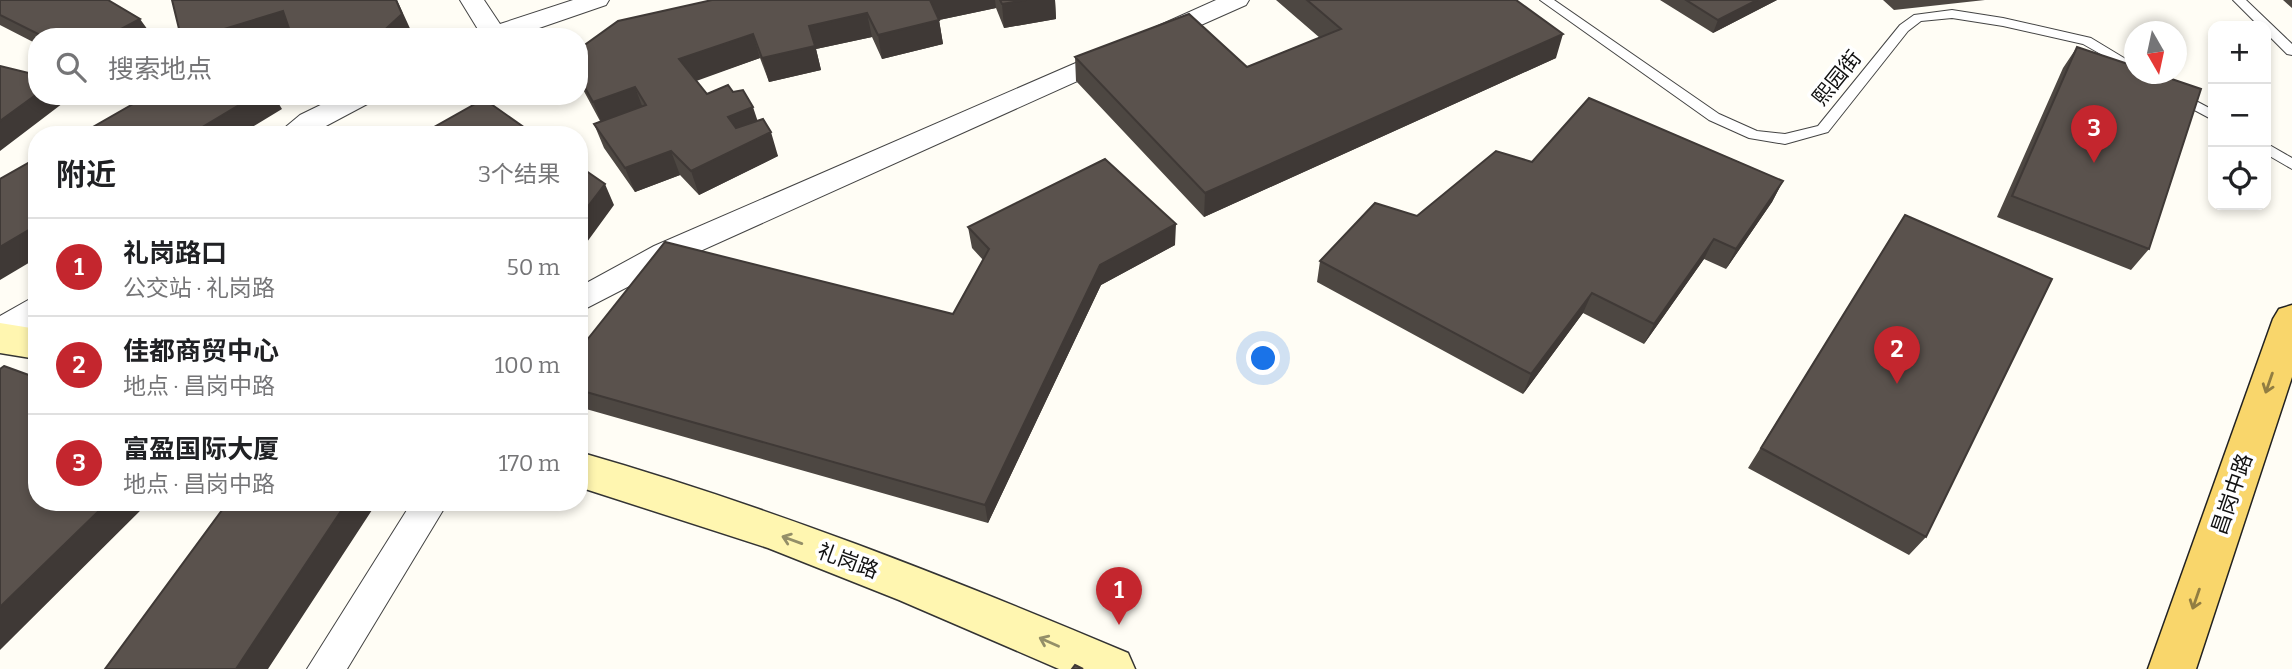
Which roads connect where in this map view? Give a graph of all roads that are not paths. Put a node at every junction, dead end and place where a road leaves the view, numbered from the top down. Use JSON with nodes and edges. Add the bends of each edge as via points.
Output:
{"nodes":[{"id":1,"x":472,"y":0,"type":"edge"},
{"id":2,"x":597,"y":0,"type":"edge"},
{"id":3,"x":1237,"y":0,"type":"edge"},
{"id":4,"x":1546,"y":0,"type":"edge"},
{"id":5,"x":2239,"y":0,"type":"edge"},
{"id":6,"x":486,"y":28,"type":"edge"},
{"id":7,"x":511,"y":28,"type":"edge"},
{"id":8,"x":2292,"y":51,"type":"edge"},
{"id":9,"x":2124,"y":63,"type":"edge"},
{"id":10,"x":2166,"y":88,"type":"edge"},
{"id":11,"x":343,"y":105,"type":"edge"},
{"id":12,"x":2208,"y":113,"type":"edge"},
{"id":13,"x":303,"y":126,"type":"edge"},
{"id":14,"x":2271,"y":151,"type":"edge"},
{"id":15,"x":2292,"y":164,"type":"edge"},
{"id":16,"x":588,"y":295,"type":"edge"},
{"id":17,"x":28,"y":313,"type":"edge"},
{"id":18,"x":2292,"y":319,"type":"edge"},
{"id":19,"x":0,"y":332,"type":"edge"},
{"id":20,"x":0,"y":338,"type":"edge"},
{"id":21,"x":28,"y":343,"type":"edge"},
{"id":22,"x":588,"y":472,"type":"edge"},
{"id":23,"x":425,"y":511,"type":"edge"},
{"id":24,"x":326,"y":669,"type":"edge"},
{"id":25,"x":1111,"y":669,"type":"edge"},
{"id":26,"x":2172,"y":669,"type":"edge"}],
"edges":[{"from":1,"to":6,"type":"street"},
{"from":2,"to":7,"type":"street"},
{"from":3,"to":16,"type":"street","via":[[665,254]]},
{"from":4,"to":9,"type":"lane","name":"熙园街","via":[[1714,117],[1754,135],[1785,139],[1823,129],[1904,28],[1918,18],[1952,14],[2087,41]]},
{"from":5,"to":8,"type":"lane"},
{"from":10,"to":12,"type":"lane"},
{"from":11,"to":13,"type":"street"},
{"from":14,"to":15,"type":"lane"},
{"from":17,"to":19,"type":"street"},
{"from":18,"to":26,"type":"main road","name":"昌岗中路","one_way":true},
{"from":20,"to":21,"type":"street"},
{"from":25,"to":22,"type":"street","name":"礼岗路","one_way":true,"via":[[886,575],[725,515]]},
{"from":23,"to":24,"type":"street"}]}
